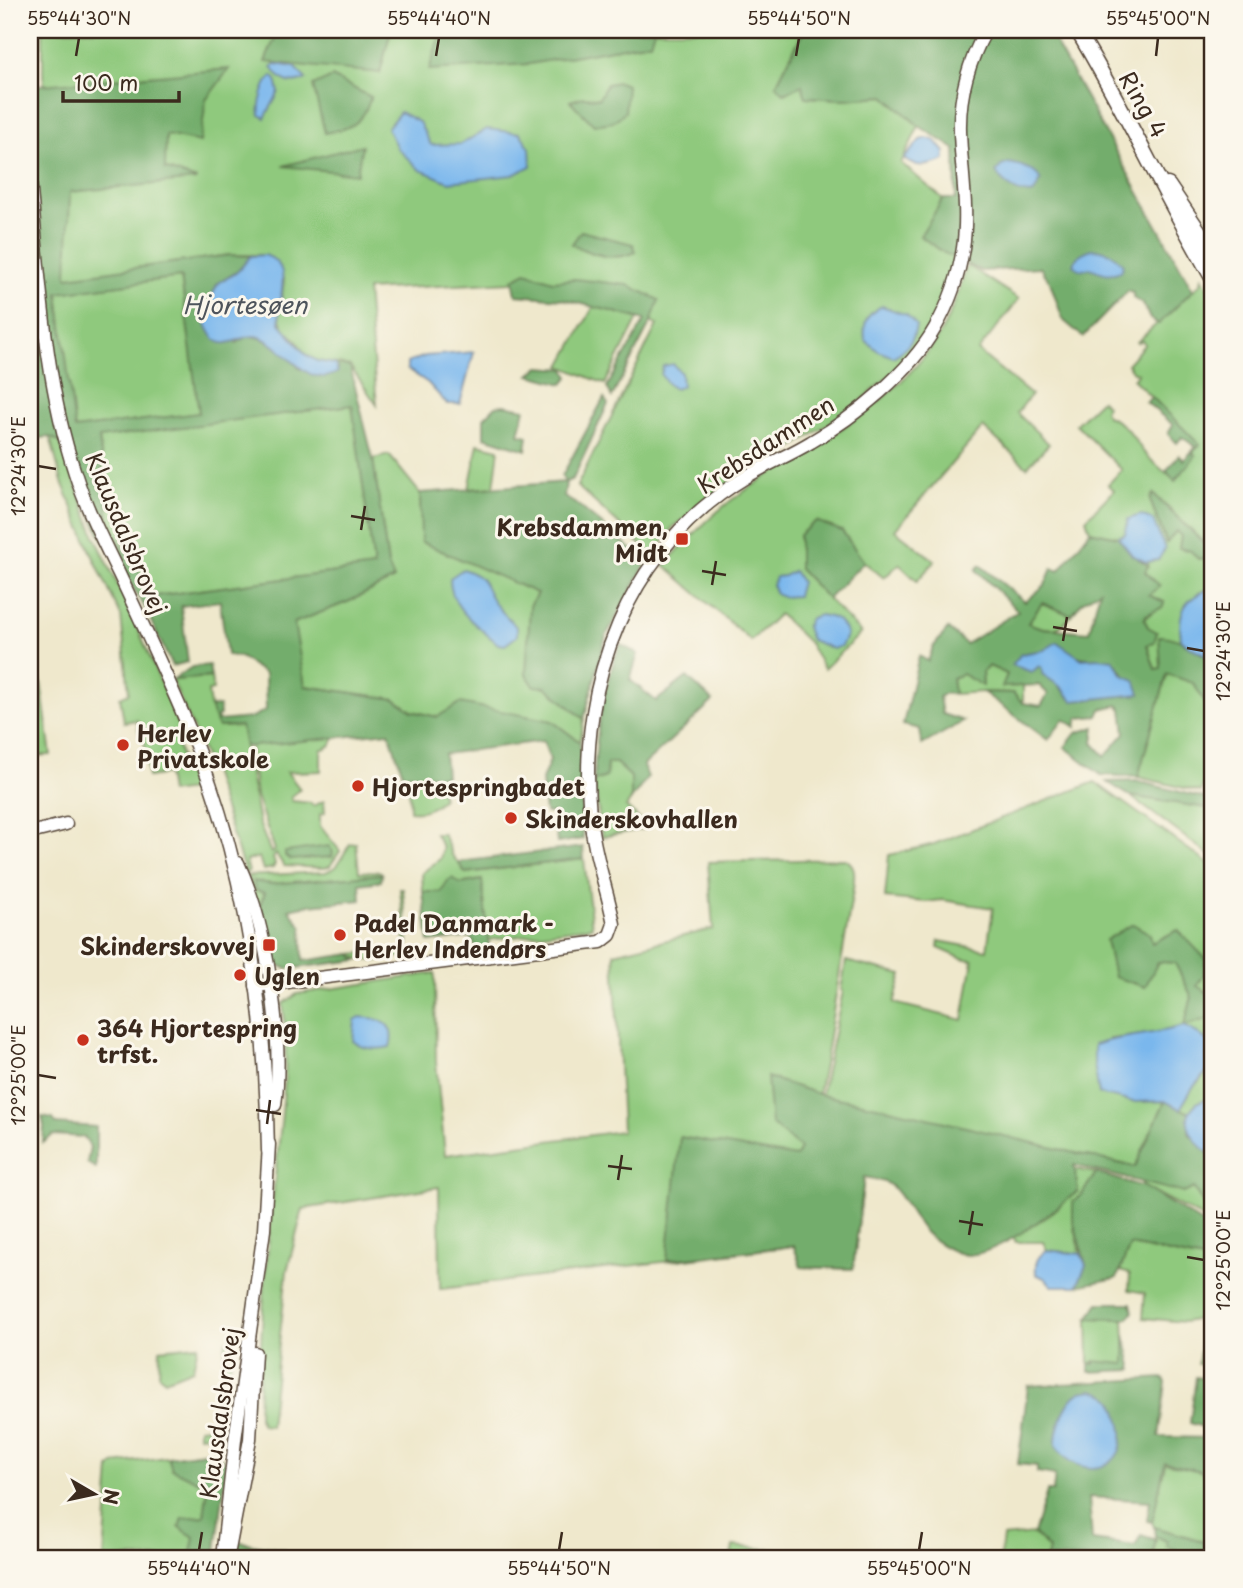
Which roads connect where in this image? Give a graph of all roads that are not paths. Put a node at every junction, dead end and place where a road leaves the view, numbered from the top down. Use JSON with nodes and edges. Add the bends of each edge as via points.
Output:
{"nodes":[{"id":1,"x":986,"y":30,"type":"edge"},
{"id":2,"x":1077,"y":30,"type":"edge"},
{"id":3,"x":1153,"y":164,"type":"junction"},
{"id":4,"x":30,"y":181,"type":"edge"},
{"id":5,"x":1213,"y":253,"type":"edge"},
{"id":6,"x":1213,"y":279,"type":"edge"},
{"id":7,"x":65,"y":824,"type":"dead end"},
{"id":8,"x":30,"y":833,"type":"edge"},
{"id":9,"x":230,"y":847,"type":"junction"},
{"id":10,"x":271,"y":984,"type":"junction"},
{"id":11,"x":256,"y":986,"type":"junction"},
{"id":12,"x":268,"y":1151,"type":"junction"},
{"id":13,"x":224,"y":1558,"type":"edge"}],
"edges":[{"from":1,"to":10,"type":"street","name":"Krebsdammen","via":[[975,50],[961,102],[963,249],[949,300],[934,329],[917,355],[860,408],[706,506],[656,561],[611,636],[594,699],[587,754],[590,818],[613,930],[606,940]]},
{"from":2,"to":3,"type":"main road","name":"Ring 4"},
{"from":3,"to":5,"type":"main road","name":"Ring 4"},
{"from":3,"to":6,"type":"main road","name":"Ring 4"},
{"from":4,"to":9,"type":"street","name":"Klausdalsbrovej","via":[[52,388],[75,474],[183,714]]},
{"from":7,"to":8,"type":"street"},
{"from":9,"to":10,"type":"street","name":"Klausdalsbrovej","via":[[246,879]]},
{"from":9,"to":11,"type":"street","name":"Klausdalsbrovej"},
{"from":10,"to":11,"type":"street"},
{"from":10,"to":12,"type":"street","name":"Klausdalsbrovej","via":[[277,1067]]},
{"from":11,"to":12,"type":"street","name":"Klausdalsbrovej","via":[[267,1083]]},
{"from":12,"to":13,"type":"street","name":"Klausdalsbrovej","via":[[254,1314],[250,1439],[235,1528]]}]}
